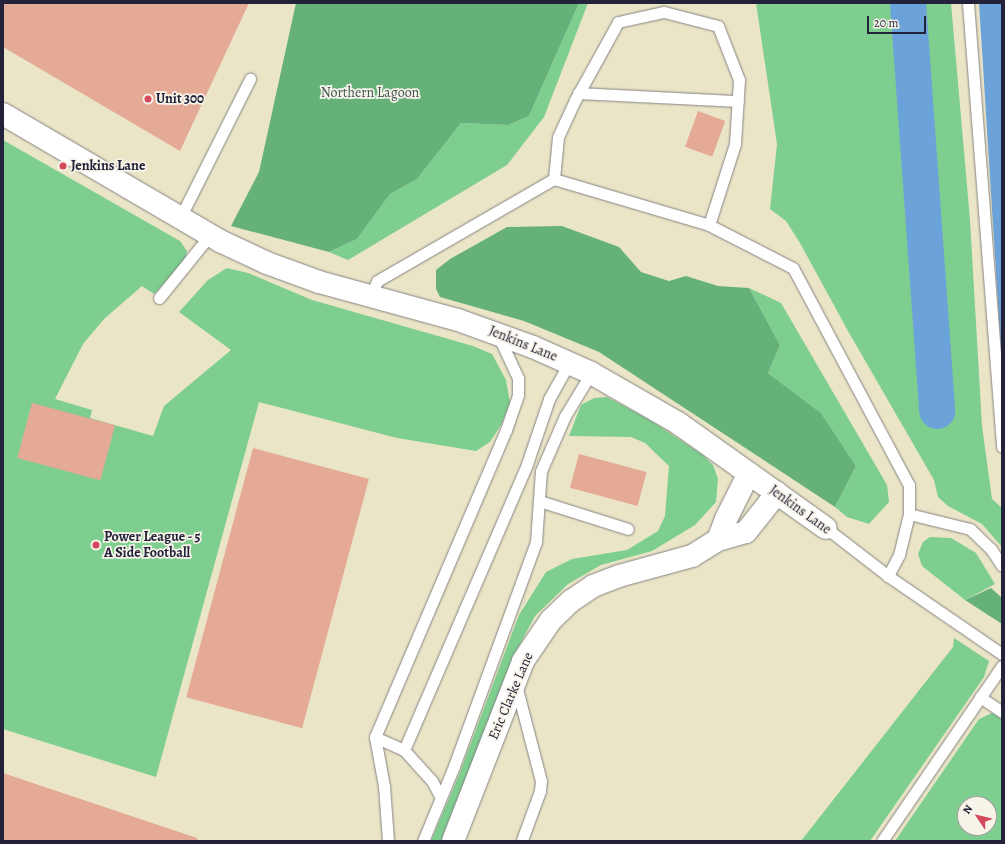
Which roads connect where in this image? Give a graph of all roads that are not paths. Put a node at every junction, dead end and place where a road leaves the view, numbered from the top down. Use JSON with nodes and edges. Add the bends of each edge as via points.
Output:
{"nodes":[{"id":1,"x":968,"y":3,"type":"edge"},
{"id":2,"x":250,"y":79,"type":"dead end"},
{"id":3,"x":578,"y":93,"type":"junction"},
{"id":4,"x":738,"y":101,"type":"junction"},
{"id":5,"x":3,"y":114,"type":"edge"},
{"id":6,"x":554,"y":179,"type":"junction"},
{"id":7,"x":180,"y":218,"type":"junction"},
{"id":8,"x":709,"y":225,"type":"junction"},
{"id":9,"x":210,"y":235,"type":"junction"},
{"id":10,"x":370,"y":296,"type":"junction"},
{"id":11,"x":159,"y":298,"type":"dead end"},
{"id":12,"x":498,"y":334,"type":"junction"},
{"id":13,"x":569,"y":363,"type":"junction"},
{"id":14,"x":591,"y":373,"type":"junction"},
{"id":15,"x":1002,"y":447,"type":"edge"},
{"id":16,"x":750,"y":473,"type":"junction"},
{"id":17,"x":777,"y":493,"type":"junction"},
{"id":18,"x":539,"y":502,"type":"junction"},
{"id":19,"x":909,"y":514,"type":"junction"},
{"id":20,"x":826,"y":528,"type":"joint"},
{"id":21,"x":628,"y":529,"type":"dead end"},
{"id":22,"x":718,"y":540,"type":"junction"},
{"id":23,"x":1002,"y":566,"type":"edge"},
{"id":24,"x":888,"y":576,"type":"junction"},
{"id":25,"x":1002,"y":654,"type":"edge"},
{"id":26,"x":1002,"y":666,"type":"edge"},
{"id":27,"x":515,"y":681,"type":"junction"},
{"id":28,"x":980,"y":697,"type":"junction"},
{"id":29,"x":1002,"y":712,"type":"edge"},
{"id":30,"x":375,"y":737,"type":"junction"},
{"id":31,"x":404,"y":750,"type":"junction"},
{"id":32,"x":440,"y":796,"type":"junction"},
{"id":33,"x":522,"y":840,"type":"dead end"},
{"id":34,"x":388,"y":841,"type":"edge"},
{"id":35,"x":423,"y":841,"type":"edge"},
{"id":36,"x":453,"y":841,"type":"edge"},
{"id":37,"x":882,"y":841,"type":"edge"}],
"edges":[{"from":1,"to":15,"type":"lane"},
{"from":2,"to":7,"type":"lane"},
{"from":3,"to":4,"type":"lane"},
{"from":3,"to":4,"type":"lane","via":[[618,22],[664,12],[718,26],[739,80]]},
{"from":3,"to":6,"type":"lane","via":[[558,137]]},
{"from":4,"to":8,"type":"lane","via":[[735,144]]},
{"from":5,"to":7,"type":"street","name":"Jenkins Lane"},
{"from":6,"to":8,"type":"lane"},
{"from":6,"to":10,"type":"lane","via":[[377,281]]},
{"from":7,"to":9,"type":"street","name":"Jenkins Lane"},
{"from":8,"to":19,"type":"lane","via":[[793,268],[901,467],[910,493]]},
{"from":9,"to":10,"type":"street","name":"Jenkins Lane","via":[[267,263],[319,282]]},
{"from":9,"to":11,"type":"lane"},
{"from":10,"to":12,"type":"street","name":"Jenkins Lane","via":[[458,320]]},
{"from":12,"to":13,"type":"street","name":"Jenkins Lane"},
{"from":12,"to":30,"type":"lane","via":[[518,378],[518,395],[506,430]]},
{"from":13,"to":14,"type":"street","name":"Jenkins Lane"},
{"from":13,"to":31,"type":"lane","via":[[550,398],[518,486]]},
{"from":14,"to":16,"type":"street","name":"Jenkins Lane","via":[[678,423]]},
{"from":14,"to":18,"type":"lane","via":[[565,416],[541,471]]},
{"from":16,"to":17,"type":"street","name":"Jenkins Lane"},
{"from":16,"to":22,"type":"street"},
{"from":17,"to":20,"type":"street","name":"Jenkins Lane"},
{"from":17,"to":22,"type":"street","name":"Eric Clarke Lane","via":[[746,532]]},
{"from":18,"to":21,"type":"lane"},
{"from":18,"to":32,"type":"lane","via":[[536,542],[454,766]]},
{"from":19,"to":23,"type":"lane","via":[[970,529],[991,549]]},
{"from":19,"to":24,"type":"lane","via":[[899,555]]},
{"from":20,"to":24,"type":"lane","name":"Jenkins Lane"},
{"from":22,"to":27,"type":"street","name":"Eric Clarke Lane","via":[[692,556],[593,586],[571,601],[533,643]]},
{"from":24,"to":25,"type":"lane","name":"Jenkins Lane"},
{"from":26,"to":28,"type":"lane"},
{"from":27,"to":33,"type":"lane","via":[[541,780],[540,791]]},
{"from":27,"to":36,"type":"street","name":"Eric Clarke Lane"},
{"from":28,"to":29,"type":"lane"},
{"from":28,"to":37,"type":"lane"},
{"from":30,"to":31,"type":"lane"},
{"from":30,"to":34,"type":"lane","via":[[384,786]]},
{"from":31,"to":32,"type":"lane","via":[[432,781]]},
{"from":32,"to":35,"type":"lane"}]}
